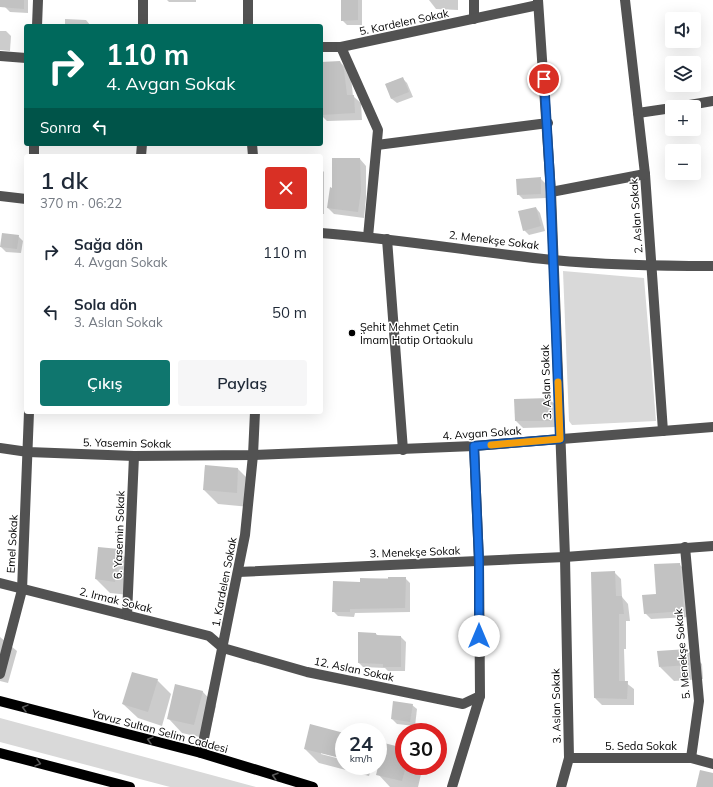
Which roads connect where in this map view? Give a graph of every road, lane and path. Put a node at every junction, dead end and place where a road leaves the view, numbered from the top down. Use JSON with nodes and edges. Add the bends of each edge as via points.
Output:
{"nodes":[{"id":1,"x":38,"y":0,"type":"edge"},
{"id":2,"x":143,"y":0,"type":"edge"},
{"id":3,"x":248,"y":0,"type":"edge"},
{"id":4,"x":474,"y":0,"type":"edge"},
{"id":5,"x":624,"y":0,"type":"edge"},
{"id":6,"x":538,"y":2,"type":"edge"},
{"id":7,"x":474,"y":19,"type":"junction"},
{"id":8,"x":37,"y":24,"type":"edge"},
{"id":9,"x":143,"y":24,"type":"edge"},
{"id":10,"x":248,"y":24,"type":"edge"},
{"id":11,"x":323,"y":47,"type":"edge"},
{"id":12,"x":341,"y":47,"type":"junction"},
{"id":13,"x":0,"y":56,"type":"edge"},
{"id":14,"x":24,"y":58,"type":"edge"},
{"id":15,"x":713,"y":101,"type":"edge"},
{"id":16,"x":701,"y":103,"type":"edge"},
{"id":17,"x":665,"y":109,"type":"edge"},
{"id":18,"x":638,"y":113,"type":"junction"},
{"id":19,"x":548,"y":123,"type":"junction"},
{"id":20,"x":377,"y":145,"type":"junction"},
{"id":21,"x":645,"y":174,"type":"junction"},
{"id":22,"x":551,"y":192,"type":"junction"},
{"id":23,"x":0,"y":196,"type":"edge"},
{"id":24,"x":24,"y":199,"type":"edge"},
{"id":25,"x":323,"y":233,"type":"edge"},
{"id":26,"x":368,"y":237,"type":"junction"},
{"id":27,"x":387,"y":239,"type":"junction"},
{"id":28,"x":553,"y":260,"type":"junction"},
{"id":29,"x":652,"y":266,"type":"junction"},
{"id":30,"x":713,"y":266,"type":"edge"},
{"id":31,"x":29,"y":414,"type":"edge"},
{"id":32,"x":255,"y":414,"type":"edge"},
{"id":33,"x":713,"y":427,"type":"edge"},
{"id":34,"x":663,"y":430,"type":"junction"},
{"id":35,"x":560,"y":439,"type":"junction"},
{"id":36,"x":474,"y":446,"type":"junction"},
{"id":37,"x":0,"y":448,"type":"edge"},
{"id":38,"x":402,"y":450,"type":"junction"},
{"id":39,"x":28,"y":452,"type":"junction"},
{"id":40,"x":253,"y":455,"type":"junction"},
{"id":41,"x":134,"y":456,"type":"junction"},
{"id":42,"x":713,"y":546,"type":"edge"},
{"id":43,"x":685,"y":548,"type":"junction"},
{"id":44,"x":565,"y":557,"type":"junction"},
{"id":45,"x":479,"y":561,"type":"junction"},
{"id":46,"x":238,"y":572,"type":"junction"},
{"id":47,"x":0,"y":583,"type":"edge"},
{"id":48,"x":22,"y":590,"type":"junction"},
{"id":49,"x":127,"y":615,"type":"junction"},
{"id":50,"x":223,"y":648,"type":"junction"},
{"id":51,"x":0,"y":674,"type":"edge"},
{"id":52,"x":480,"y":696,"type":"junction"},
{"id":53,"x":0,"y":701,"type":"edge"},
{"id":54,"x":0,"y":753,"type":"edge"},
{"id":55,"x":201,"y":753,"type":"junction"},
{"id":56,"x":569,"y":758,"type":"junction"},
{"id":57,"x":691,"y":758,"type":"junction"},
{"id":58,"x":713,"y":764,"type":"edge"},
{"id":59,"x":130,"y":787,"type":"edge"},
{"id":60,"x":313,"y":787,"type":"edge"},
{"id":61,"x":452,"y":787,"type":"edge"},
{"id":62,"x":562,"y":787,"type":"edge"}],
"edges":[{"from":1,"to":8,"type":"street"},
{"from":2,"to":9,"type":"street"},
{"from":3,"to":10,"type":"street"},
{"from":4,"to":7,"type":"street"},
{"from":5,"to":18,"type":"street","name":"2. Aslan Sokak"},
{"from":6,"to":7,"type":"street","name":"5. Kardelen Sokak"},
{"from":6,"to":19,"type":"street","name":"3. Aslan Sokak"},
{"from":7,"to":12,"type":"street","name":"5. Kardelen Sokak"},
{"from":11,"to":12,"type":"street","name":"5. Kardelen Sokak"},
{"from":12,"to":20,"type":"street","via":[[378,130]]},
{"from":13,"to":14,"type":"street"},
{"from":15,"to":16,"type":"street"},
{"from":17,"to":18,"type":"street"},
{"from":18,"to":21,"type":"street","name":"2. Aslan Sokak"},
{"from":19,"to":20,"type":"street"},
{"from":19,"to":22,"type":"street","name":"3. Aslan Sokak"},
{"from":20,"to":26,"type":"street"},
{"from":21,"to":22,"type":"street"},
{"from":21,"to":29,"type":"street","name":"2. Aslan Sokak"},
{"from":22,"to":28,"type":"street","name":"3. Aslan Sokak"},
{"from":23,"to":24,"type":"street"},
{"from":25,"to":26,"type":"street","name":"2. Menekşe Sokak"},
{"from":26,"to":27,"type":"street","name":"2. Menekşe Sokak"},
{"from":27,"to":28,"type":"street","name":"2. Menekşe Sokak"},
{"from":27,"to":38,"type":"street"},
{"from":28,"to":29,"type":"street","name":"2. Menekşe Sokak"},
{"from":28,"to":35,"type":"street","name":"3. Aslan Sokak"},
{"from":29,"to":30,"type":"street","name":"2. Menekşe Sokak"},
{"from":29,"to":34,"type":"street","name":"2. Aslan Sokak"},
{"from":31,"to":39,"type":"street","name":"Emel Sokak"},
{"from":32,"to":40,"type":"street","name":"1. Kardelen Sokak"},
{"from":33,"to":34,"type":"street","name":"4. Avgan Sokak"},
{"from":34,"to":35,"type":"street","name":"4. Avgan Sokak"},
{"from":35,"to":36,"type":"street","name":"4. Avgan Sokak"},
{"from":35,"to":44,"type":"street","name":"3. Aslan Sokak"},
{"from":36,"to":38,"type":"street","name":"4. Avgan Sokak"},
{"from":36,"to":45,"type":"street"},
{"from":37,"to":39,"type":"street","name":"5. Yasemin Sokak"},
{"from":38,"to":40,"type":"street","name":"4. Avgan Sokak"},
{"from":39,"to":41,"type":"street","name":"5. Yasemin Sokak"},
{"from":39,"to":48,"type":"street","name":"Emel Sokak"},
{"from":40,"to":41,"type":"street","name":"5. Yasemin Sokak"},
{"from":40,"to":46,"type":"street","name":"1. Kardelen Sokak","via":[[245,535]]},
{"from":41,"to":49,"type":"street","name":"6. Yasemin Sokak"},
{"from":42,"to":43,"type":"street","name":"3. Menekşe Sokak"},
{"from":43,"to":44,"type":"street","name":"3. Menekşe Sokak"},
{"from":43,"to":57,"type":"street","name":"5. Menekşe Sokak","via":[[699,702]]},
{"from":44,"to":45,"type":"street","name":"3. Menekşe Sokak"},
{"from":44,"to":56,"type":"street","name":"3. Aslan Sokak"},
{"from":45,"to":46,"type":"street","name":"3. Menekşe Sokak"},
{"from":45,"to":52,"type":"street"},
{"from":46,"to":50,"type":"street","name":"1. Kardelen Sokak"},
{"from":47,"to":48,"type":"street","name":"2. Irmak Sokak"},
{"from":48,"to":49,"type":"street","name":"2. Irmak Sokak"},
{"from":48,"to":51,"type":"street","name":"Emel Sokak"},
{"from":49,"to":50,"type":"street","name":"2. Irmak Sokak","via":[[209,636]]},
{"from":50,"to":52,"type":"street","name":"12. Aslan Sokak","via":[[307,672],[463,704]]},
{"from":50,"to":55,"type":"street","name":"1. Kardelen Sokak"},
{"from":52,"to":61,"type":"street"},
{"from":55,"to":53,"type":"main road","name":"Yavuz Sultan Selim Caddesi","one_way":true},
{"from":54,"to":59,"type":"main road","one_way":true},
{"from":60,"to":55,"type":"main road","name":"Yavuz Sultan Selim Caddesi","one_way":true},
{"from":56,"to":57,"type":"street","name":"5. Seda Sokak"},
{"from":56,"to":62,"type":"street","name":"3. Aslan Sokak"},
{"from":57,"to":58,"type":"street","name":"5. Seda Sokak"}]}
